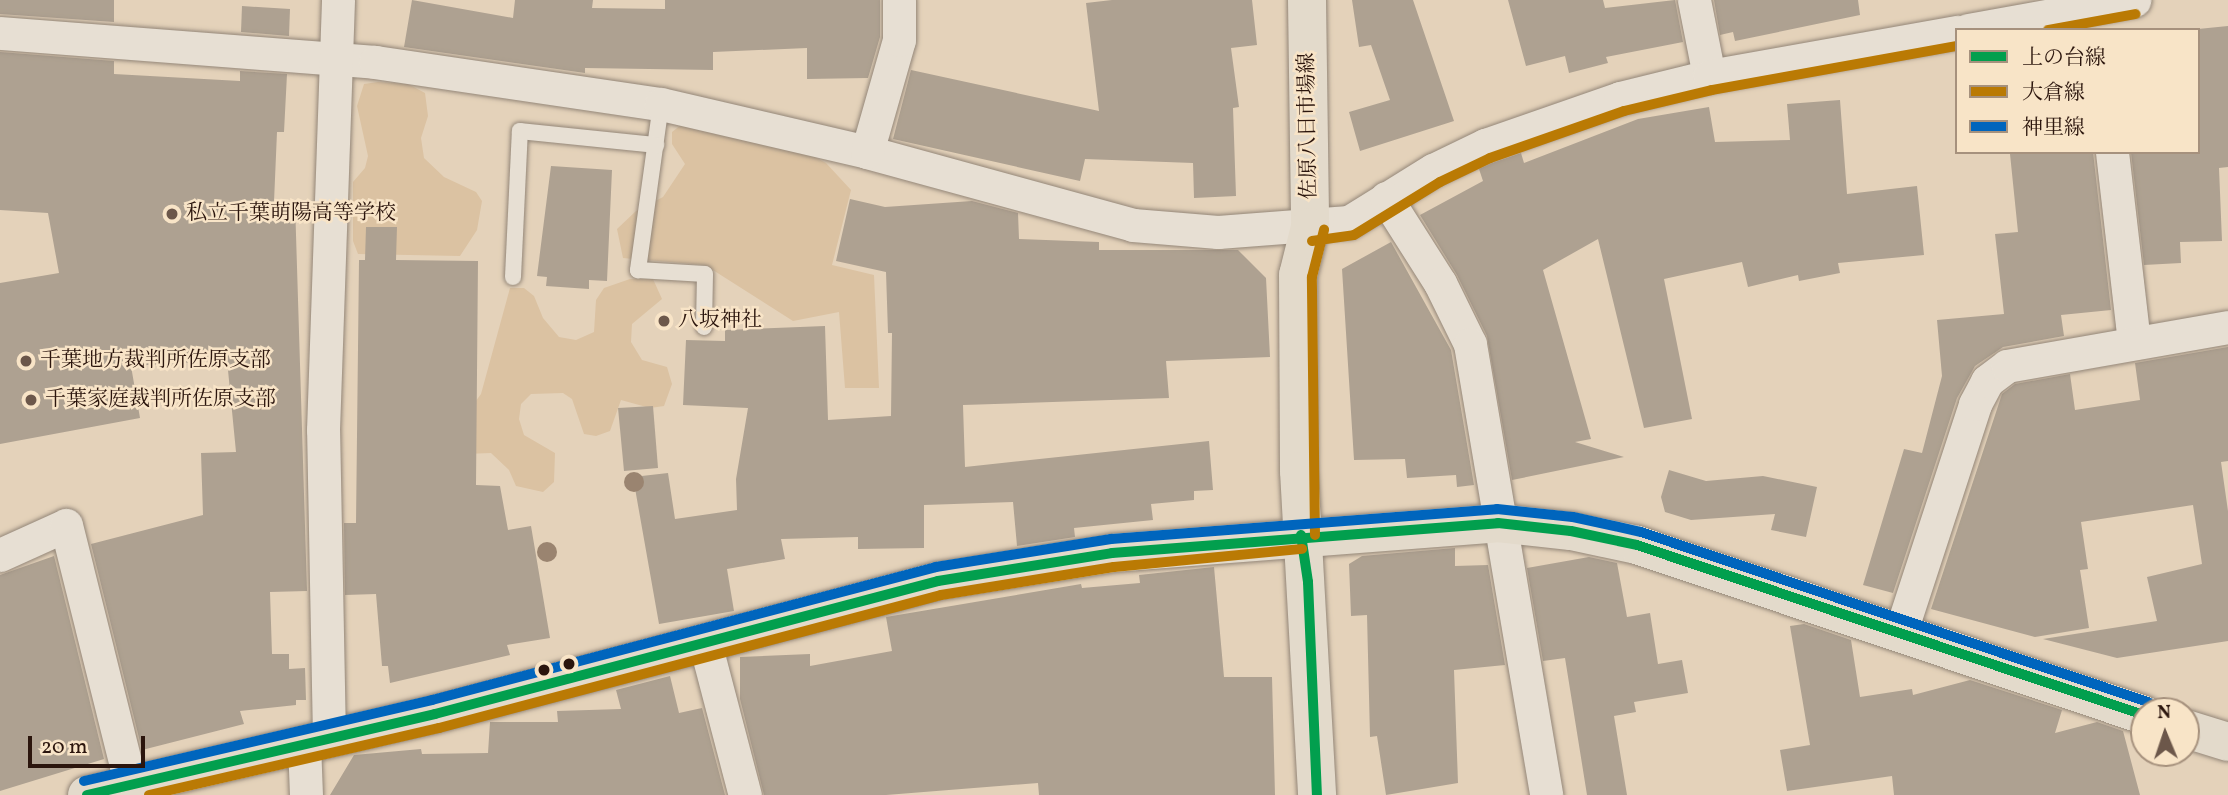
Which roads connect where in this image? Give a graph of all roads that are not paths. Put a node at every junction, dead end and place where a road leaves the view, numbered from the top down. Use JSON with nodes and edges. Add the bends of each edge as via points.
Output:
{"nodes":[{"id":1,"x":338,"y":0,"type":"edge"},
{"id":2,"x":899,"y":0,"type":"edge"},
{"id":3,"x":1307,"y":0,"type":"edge"},
{"id":4,"x":1694,"y":0,"type":"edge"},
{"id":5,"x":2134,"y":0,"type":"edge"},
{"id":6,"x":2096,"y":18,"type":"edge"},
{"id":7,"x":1989,"y":28,"type":"edge"},
{"id":8,"x":1955,"y":32,"type":"edge"},
{"id":9,"x":0,"y":33,"type":"edge"},
{"id":10,"x":336,"y":60,"type":"junction"},
{"id":11,"x":1709,"y":76,"type":"junction"},
{"id":12,"x":661,"y":104,"type":"junction"},
{"id":13,"x":656,"y":145,"type":"junction"},
{"id":14,"x":867,"y":152,"type":"junction"},
{"id":15,"x":2112,"y":154,"type":"edge"},
{"id":16,"x":1386,"y":198,"type":"junction"},
{"id":17,"x":1310,"y":227,"type":"junction"},
{"id":18,"x":513,"y":277,"type":"dead end"},
{"id":19,"x":704,"y":327,"type":"dead end"},
{"id":20,"x":2228,"y":327,"type":"edge"},
{"id":21,"x":2134,"y":343,"type":"junction"},
{"id":22,"x":1498,"y":523,"type":"junction"},
{"id":23,"x":1301,"y":535,"type":"junction"},
{"id":24,"x":0,"y":555,"type":"edge"},
{"id":25,"x":1900,"y":634,"type":"junction"},
{"id":26,"x":705,"y":643,"type":"junction"},
{"id":27,"x":2130,"y":710,"type":"edge"},
{"id":28,"x":2200,"y":733,"type":"edge"},
{"id":29,"x":316,"y":740,"type":"junction"},
{"id":30,"x":2228,"y":742,"type":"edge"},
{"id":31,"x":130,"y":782,"type":"junction"},
{"id":32,"x":87,"y":795,"type":"edge"},
{"id":33,"x":306,"y":795,"type":"edge"},
{"id":34,"x":745,"y":795,"type":"edge"},
{"id":35,"x":1317,"y":795,"type":"edge"},
{"id":36,"x":1546,"y":795,"type":"edge"}],
"edges":[{"from":1,"to":10,"type":"street"},
{"from":2,"to":14,"type":"street","via":[[899,40]]},
{"from":3,"to":17,"type":"main road","name":"佐原八日市場線"},
{"from":4,"to":11,"type":"street"},
{"from":5,"to":6,"type":"street"},
{"from":6,"to":7,"type":"street"},
{"from":8,"to":11,"type":"street"},
{"from":9,"to":10,"type":"street"},
{"from":10,"to":12,"type":"street"},
{"from":10,"to":29,"type":"street"},
{"from":11,"to":16,"type":"street","via":[[1521,130],[1433,170]]},
{"from":12,"to":13,"type":"lane"},
{"from":12,"to":14,"type":"street"},
{"from":13,"to":18,"type":"lane","via":[[520,131]]},
{"from":13,"to":19,"type":"lane","via":[[638,270],[705,274]]},
{"from":14,"to":17,"type":"street","via":[[1133,225],[1218,232]]},
{"from":15,"to":21,"type":"street"},
{"from":16,"to":17,"type":"street","via":[[1349,222]]},
{"from":16,"to":22,"type":"street","via":[[1440,283],[1470,344]]},
{"from":17,"to":23,"type":"main road","name":"佐原八日市場線","via":[[1298,275]]},
{"from":20,"to":21,"type":"street"},
{"from":21,"to":25,"type":"street","via":[[2007,366],[1987,381],[1975,404]]},
{"from":22,"to":23,"type":"main road"},
{"from":22,"to":25,"type":"main road","via":[[1571,531],[1637,545]]},
{"from":22,"to":36,"type":"street"},
{"from":23,"to":26,"type":"main road","via":[[1112,553],[938,581]]},
{"from":23,"to":35,"type":"main road","name":"佐原八日市場線","via":[[1308,582]]},
{"from":24,"to":31,"type":"street","via":[[66,525]]},
{"from":25,"to":27,"type":"main road"},
{"from":26,"to":29,"type":"main road"},
{"from":26,"to":34,"type":"street"},
{"from":28,"to":30,"type":"main road"},
{"from":29,"to":31,"type":"main road"},
{"from":29,"to":33,"type":"street"},
{"from":31,"to":32,"type":"main road"}]}
